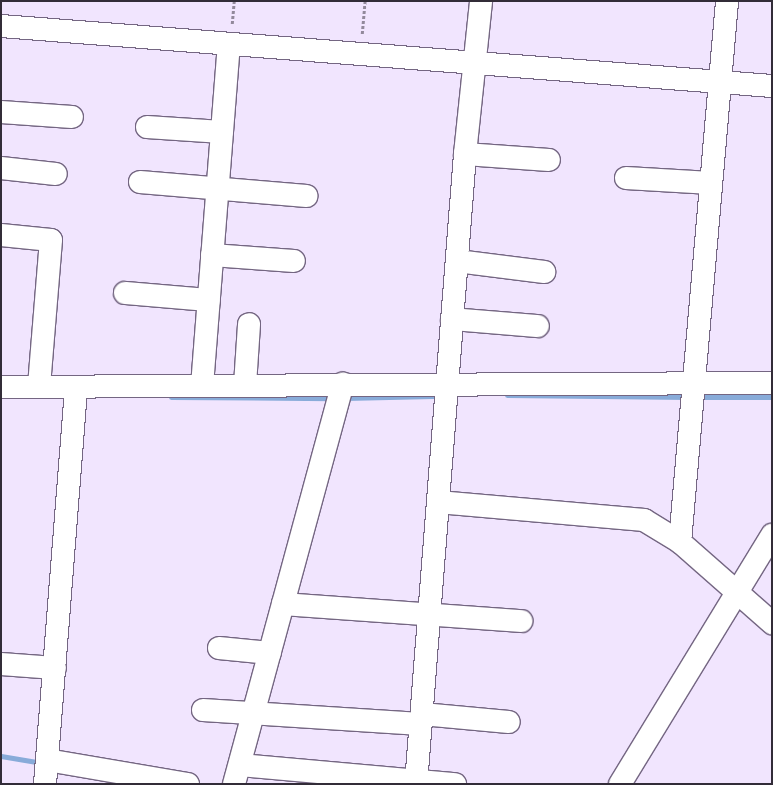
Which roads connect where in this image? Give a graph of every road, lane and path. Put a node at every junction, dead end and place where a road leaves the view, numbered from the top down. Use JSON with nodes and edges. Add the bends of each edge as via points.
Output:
{"nodes":[{"id":1,"x":234,"y":1,"type":"edge"},
{"id":2,"x":365,"y":1,"type":"edge"},
{"id":3,"x":481,"y":1,"type":"edge"},
{"id":4,"x":727,"y":1,"type":"edge"},
{"id":5,"x":1,"y":26,"type":"edge"},
{"id":6,"x":229,"y":44,"type":"junction"},
{"id":7,"x":360,"y":52,"type":"junction"},
{"id":8,"x":476,"y":63,"type":"junction"},
{"id":9,"x":719,"y":82,"type":"junction"},
{"id":10,"x":772,"y":86,"type":"edge"},
{"id":11,"x":1,"y":112,"type":"edge"},
{"id":12,"x":72,"y":117,"type":"dead end"},
{"id":13,"x":147,"y":126,"type":"dead end"},
{"id":14,"x":222,"y":132,"type":"junction"},
{"id":15,"x":465,"y":154,"type":"junction"},
{"id":16,"x":549,"y":160,"type":"dead end"},
{"id":17,"x":1,"y":168,"type":"edge"},
{"id":18,"x":56,"y":174,"type":"dead end"},
{"id":19,"x":626,"y":178,"type":"dead end"},
{"id":20,"x":140,"y":182,"type":"dead end"},
{"id":21,"x":711,"y":183,"type":"junction"},
{"id":22,"x":218,"y":189,"type":"junction"},
{"id":23,"x":306,"y":196,"type":"dead end"},
{"id":24,"x":1,"y":235,"type":"edge"},
{"id":25,"x":212,"y":255,"type":"junction"},
{"id":26,"x":294,"y":261,"type":"dead end"},
{"id":27,"x":457,"y":261,"type":"junction"},
{"id":28,"x":544,"y":272,"type":"dead end"},
{"id":29,"x":124,"y":293,"type":"dead end"},
{"id":30,"x":209,"y":300,"type":"junction"},
{"id":31,"x":452,"y":319,"type":"junction"},
{"id":32,"x":249,"y":324,"type":"dead end"},
{"id":33,"x":538,"y":326,"type":"dead end"},
{"id":34,"x":693,"y":383,"type":"junction"},
{"id":35,"x":772,"y":383,"type":"edge"},
{"id":36,"x":343,"y":384,"type":"junction"},
{"id":37,"x":446,"y":384,"type":"junction"},
{"id":38,"x":245,"y":385,"type":"junction"},
{"id":39,"x":39,"y":386,"type":"junction"},
{"id":40,"x":202,"y":386,"type":"junction"},
{"id":41,"x":1,"y":387,"type":"edge"},
{"id":42,"x":76,"y":387,"type":"junction"},
{"id":43,"x":438,"y":502,"type":"junction"},
{"id":44,"x":772,"y":535,"type":"edge"},
{"id":45,"x":680,"y":542,"type":"junction"},
{"id":46,"x":738,"y":591,"type":"junction"},
{"id":47,"x":283,"y":604,"type":"junction"},
{"id":48,"x":430,"y":614,"type":"junction"},
{"id":49,"x":521,"y":621,"type":"dead end"},
{"id":50,"x":772,"y":623,"type":"edge"},
{"id":51,"x":219,"y":648,"type":"dead end"},
{"id":52,"x":270,"y":653,"type":"junction"},
{"id":53,"x":1,"y":664,"type":"edge"},
{"id":54,"x":55,"y":668,"type":"junction"},
{"id":55,"x":203,"y":710,"type":"dead end"},
{"id":56,"x":254,"y":713,"type":"junction"},
{"id":57,"x":421,"y":719,"type":"junction"},
{"id":58,"x":509,"y":722,"type":"dead end"},
{"id":59,"x":48,"y":760,"type":"junction"},
{"id":60,"x":237,"y":775,"type":"edge"},
{"id":61,"x":416,"y":783,"type":"edge"},
{"id":62,"x":45,"y":784,"type":"edge"},
{"id":63,"x":188,"y":784,"type":"edge"},
{"id":64,"x":455,"y":784,"type":"edge"},
{"id":65,"x":620,"y":784,"type":"edge"}],
"edges":[{"from":1,"to":6,"type":"path"},
{"from":2,"to":7,"type":"path"},
{"from":3,"to":8,"type":"street"},
{"from":4,"to":9,"type":"street"},
{"from":5,"to":6,"type":"street"},
{"from":6,"to":7,"type":"street"},
{"from":6,"to":14,"type":"street"},
{"from":7,"to":8,"type":"street"},
{"from":8,"to":9,"type":"street"},
{"from":8,"to":15,"type":"street"},
{"from":9,"to":10,"type":"street"},
{"from":9,"to":21,"type":"street"},
{"from":11,"to":12,"type":"street"},
{"from":13,"to":14,"type":"street"},
{"from":14,"to":22,"type":"street"},
{"from":15,"to":16,"type":"street"},
{"from":15,"to":27,"type":"street"},
{"from":17,"to":18,"type":"street"},
{"from":19,"to":21,"type":"street"},
{"from":20,"to":22,"type":"street"},
{"from":21,"to":34,"type":"street"},
{"from":22,"to":23,"type":"street"},
{"from":22,"to":25,"type":"street"},
{"from":24,"to":39,"type":"street","via":[[51,240]]},
{"from":25,"to":26,"type":"street"},
{"from":25,"to":30,"type":"street"},
{"from":27,"to":28,"type":"street"},
{"from":27,"to":31,"type":"street"},
{"from":29,"to":30,"type":"street"},
{"from":30,"to":40,"type":"street"},
{"from":31,"to":33,"type":"street"},
{"from":31,"to":37,"type":"street"},
{"from":32,"to":38,"type":"street"},
{"from":34,"to":35,"type":"street"},
{"from":34,"to":37,"type":"street"},
{"from":34,"to":45,"type":"street"},
{"from":36,"to":37,"type":"street"},
{"from":36,"to":38,"type":"street"},
{"from":36,"to":47,"type":"street"},
{"from":37,"to":43,"type":"street"},
{"from":38,"to":40,"type":"street"},
{"from":39,"to":41,"type":"street"},
{"from":39,"to":42,"type":"street"},
{"from":40,"to":42,"type":"street"},
{"from":42,"to":54,"type":"street"},
{"from":43,"to":45,"type":"street","via":[[644,520]]},
{"from":43,"to":48,"type":"street"},
{"from":44,"to":46,"type":"street"},
{"from":45,"to":46,"type":"street"},
{"from":46,"to":50,"type":"street"},
{"from":46,"to":65,"type":"street"},
{"from":47,"to":48,"type":"street"},
{"from":47,"to":52,"type":"street"},
{"from":48,"to":49,"type":"street"},
{"from":48,"to":57,"type":"street"},
{"from":51,"to":52,"type":"street"},
{"from":52,"to":56,"type":"street"},
{"from":53,"to":54,"type":"street"},
{"from":54,"to":59,"type":"street"},
{"from":55,"to":56,"type":"street"},
{"from":56,"to":57,"type":"street"},
{"from":56,"to":60,"type":"street"},
{"from":57,"to":58,"type":"street"},
{"from":57,"to":61,"type":"street"},
{"from":59,"to":62,"type":"street"},
{"from":59,"to":63,"type":"street"},
{"from":60,"to":61,"type":"street"},
{"from":61,"to":64,"type":"street"}]}
